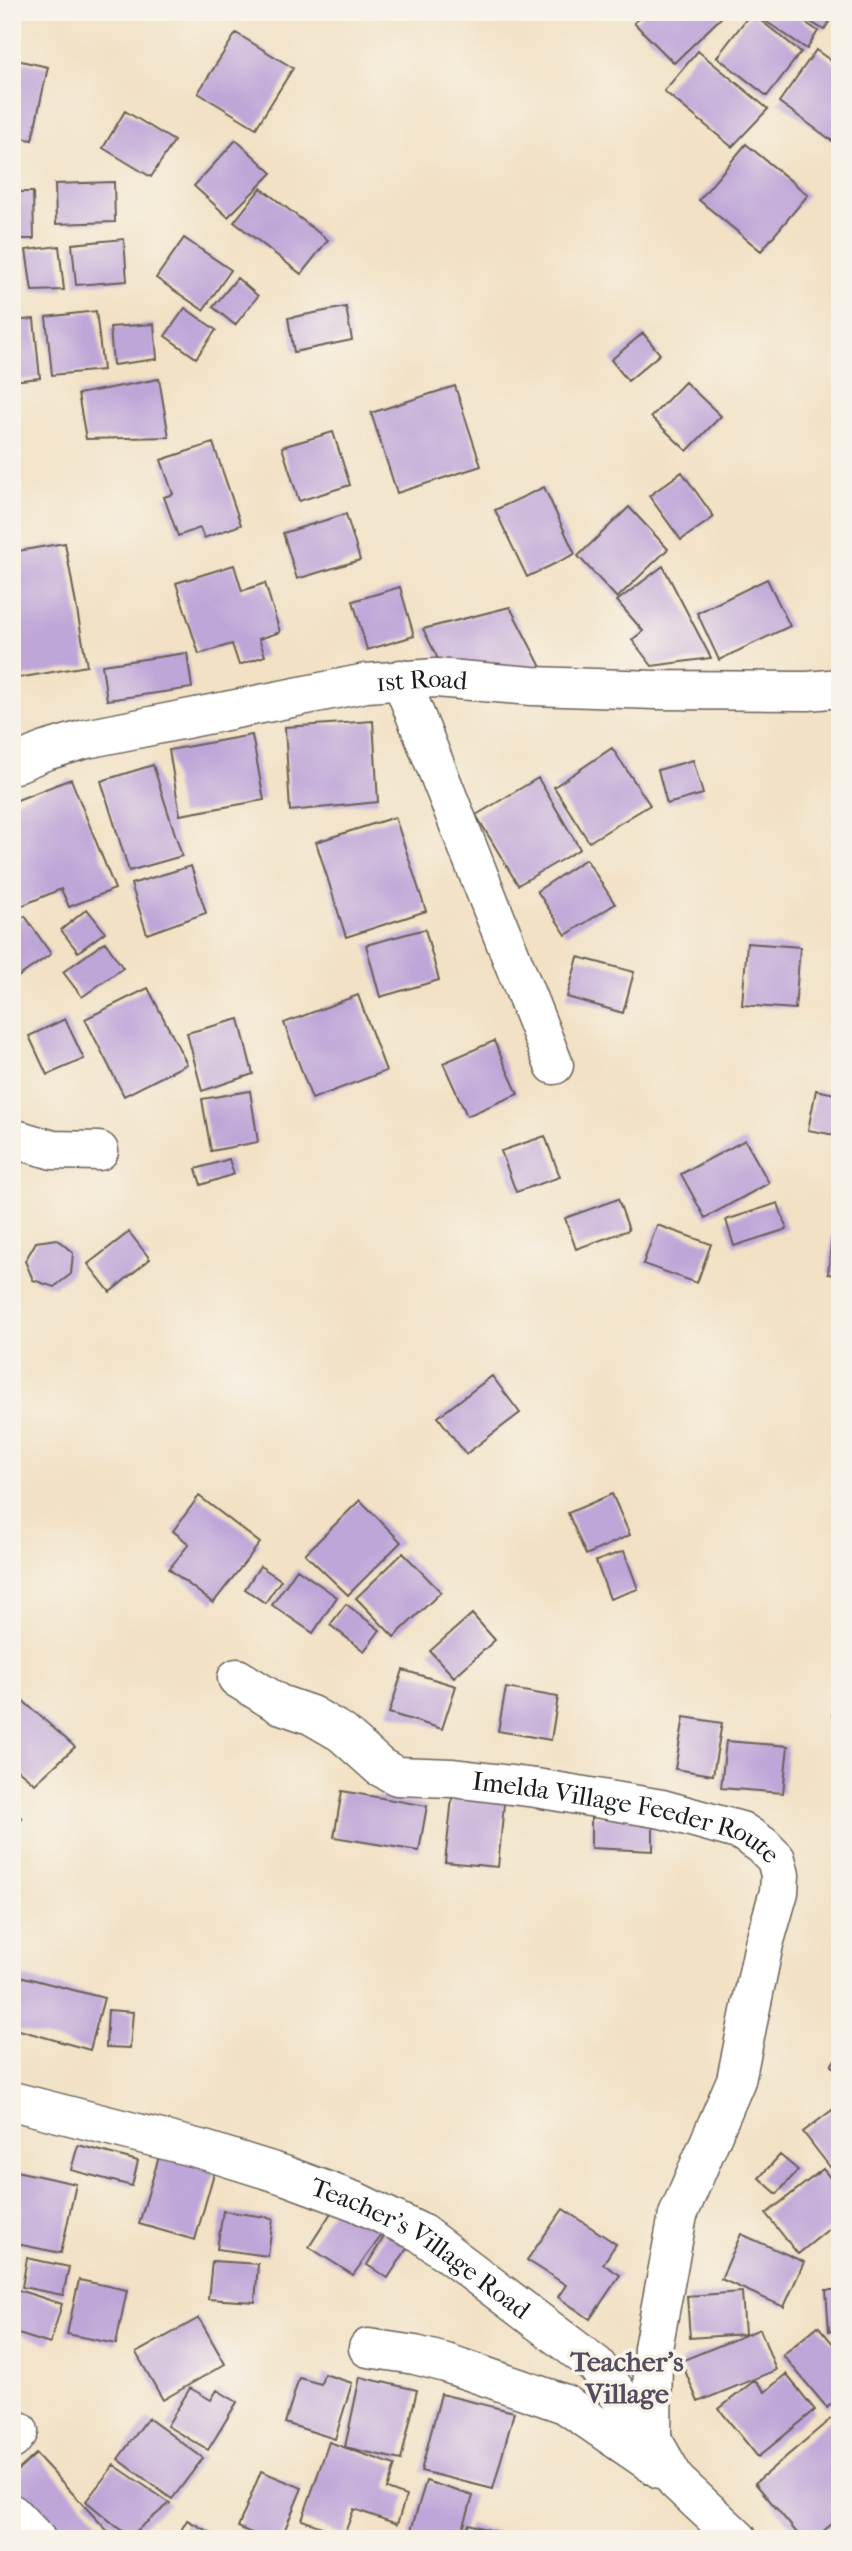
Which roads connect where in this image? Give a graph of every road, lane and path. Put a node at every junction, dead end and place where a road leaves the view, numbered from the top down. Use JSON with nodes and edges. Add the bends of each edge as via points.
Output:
{"nodes":[{"id":1,"x":401,"y":679,"type":"junction"},
{"id":2,"x":840,"y":688,"type":"edge"},
{"id":3,"x":12,"y":765,"type":"edge"},
{"id":4,"x":554,"y":1065,"type":"dead end"},
{"id":5,"x":12,"y":1138,"type":"edge"},
{"id":6,"x":99,"y":1151,"type":"dead end"},
{"id":7,"x":237,"y":1678,"type":"dead end"},
{"id":8,"x":12,"y":2101,"type":"edge"},
{"id":9,"x":368,"y":2348,"type":"dead end"},
{"id":10,"x":652,"y":2439,"type":"junction"},
{"id":11,"x":676,"y":2481,"type":"junction"},
{"id":12,"x":12,"y":2514,"type":"edge"},
{"id":13,"x":36,"y":2539,"type":"edge"},
{"id":14,"x":738,"y":2539,"type":"edge"}],
"edges":[{"from":1,"to":2,"type":"street","name":"1st Road","via":[[656,690]]},
{"from":1,"to":3,"type":"street","name":"1st Road","via":[[86,739]]},
{"from":1,"to":4,"type":"street"},
{"from":5,"to":6,"type":"street","via":[[53,1150]]},
{"from":7,"to":10,"type":"street","name":"Imelda Village Feeder Route","via":[[279,1704],[342,1732],[380,1767],[397,1776],[522,1786],[662,1809],[741,1832],[776,1859],[779,1892],[736,2080],[678,2215],[653,2348]]},
{"from":8,"to":10,"type":"street","name":"Teacher's Village Road","via":[[284,2175],[357,2202],[421,2233],[596,2365]]},
{"from":9,"to":11,"type":"street","via":[[446,2363],[565,2404]]},
{"from":10,"to":11,"type":"street","name":"Teacher's Village Road"},
{"from":11,"to":14,"type":"street","name":"Teacher's Village Road"},
{"from":12,"to":13,"type":"street"}]}
